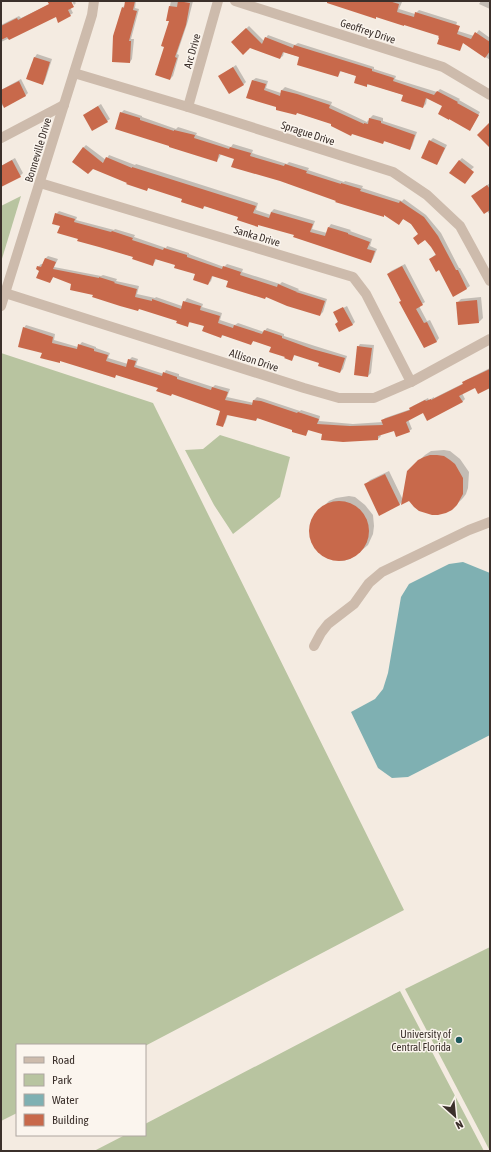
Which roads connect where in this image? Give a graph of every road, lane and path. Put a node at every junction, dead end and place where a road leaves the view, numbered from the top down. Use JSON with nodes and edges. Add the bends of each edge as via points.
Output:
{"nodes":[{"id":1,"x":94,"y":1,"type":"edge"},
{"id":2,"x":218,"y":1,"type":"edge"},
{"id":3,"x":235,"y":1,"type":"edge"},
{"id":4,"x":74,"y":73,"type":"junction"},
{"id":5,"x":490,"y":95,"type":"edge"},
{"id":6,"x":64,"y":105,"type":"junction"},
{"id":7,"x":188,"y":107,"type":"junction"},
{"id":8,"x":1,"y":138,"type":"edge"},
{"id":9,"x":40,"y":183,"type":"junction"},
{"id":10,"x":490,"y":281,"type":"edge"},
{"id":11,"x":6,"y":292,"type":"junction"},
{"id":12,"x":1,"y":306,"type":"edge"},
{"id":13,"x":490,"y":339,"type":"edge"},
{"id":14,"x":411,"y":382,"type":"junction"},
{"id":15,"x":490,"y":522,"type":"edge"},
{"id":16,"x":314,"y":646,"type":"dead end"}],
"edges":[{"from":1,"to":4,"type":"street","name":"Bonneville Drive"},
{"from":2,"to":7,"type":"street","name":"Arc Drive"},
{"from":3,"to":5,"type":"street","name":"Geoffrey Drive","via":[[443,67]]},
{"from":4,"to":6,"type":"street","name":"Bonneville Drive"},
{"from":4,"to":7,"type":"street","name":"Sprague Drive"},
{"from":6,"to":8,"type":"street"},
{"from":6,"to":9,"type":"street","name":"Bonneville Drive"},
{"from":7,"to":10,"type":"street","name":"Sprague Drive","via":[[393,172],[427,195],[460,226]]},
{"from":9,"to":11,"type":"street","name":"Bonneville Drive"},
{"from":9,"to":14,"type":"street","name":"Sanka Drive","via":[[352,277],[366,294]]},
{"from":11,"to":12,"type":"street","name":"Bonneville Drive"},
{"from":11,"to":14,"type":"street","name":"Allison Drive","via":[[339,398],[374,398]]},
{"from":13,"to":14,"type":"street","name":"Allison Drive"},
{"from":15,"to":16,"type":"street","via":[[382,572],[369,583],[354,604],[328,624]]}]}
